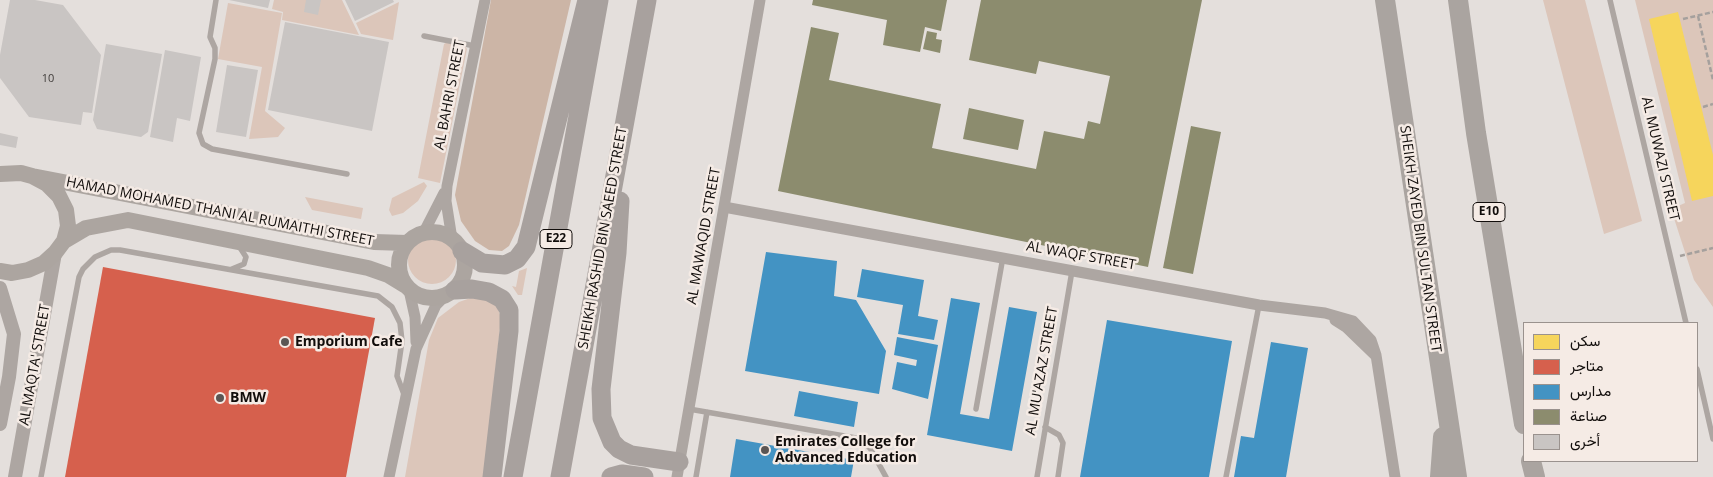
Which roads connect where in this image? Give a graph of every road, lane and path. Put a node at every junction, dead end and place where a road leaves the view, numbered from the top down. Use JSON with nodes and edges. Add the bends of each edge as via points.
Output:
{"nodes":[{"id":1,"x":216,"y":0,"type":"edge"},
{"id":2,"x":588,"y":0,"type":"edge"},
{"id":3,"x":599,"y":0,"type":"edge"},
{"id":4,"x":646,"y":0,"type":"edge"},
{"id":5,"x":760,"y":0,"type":"edge"},
{"id":6,"x":1385,"y":0,"type":"edge"},
{"id":7,"x":1458,"y":0,"type":"edge"},
{"id":8,"x":1610,"y":0,"type":"edge"},
{"id":9,"x":484,"y":3,"type":"edge"},
{"id":10,"x":1713,"y":12,"type":"edge"},
{"id":11,"x":1698,"y":16,"type":"junction"},
{"id":12,"x":1683,"y":19,"type":"dead end"},
{"id":13,"x":424,"y":36,"type":"dead end"},
{"id":14,"x":475,"y":46,"type":"junction"},
{"id":15,"x":1713,"y":80,"type":"edge"},
{"id":16,"x":1713,"y":104,"type":"edge"},
{"id":17,"x":1704,"y":107,"type":"dead end"},
{"id":18,"x":620,"y":142,"type":"junction"},
{"id":19,"x":0,"y":174,"type":"edge"},
{"id":20,"x":347,"y":174,"type":"dead end"},
{"id":21,"x":32,"y":176,"type":"junction"},
{"id":22,"x":447,"y":186,"type":"junction"},
{"id":23,"x":724,"y":207,"type":"junction"},
{"id":24,"x":424,"y":232,"type":"junction"},
{"id":25,"x":234,"y":241,"type":"junction"},
{"id":26,"x":407,"y":243,"type":"junction"},
{"id":27,"x":457,"y":245,"type":"junction"},
{"id":28,"x":59,"y":247,"type":"junction"},
{"id":29,"x":1713,"y":248,"type":"edge"},
{"id":30,"x":1003,"y":257,"type":"junction"},
{"id":31,"x":1671,"y":258,"type":"junction"},
{"id":32,"x":230,"y":269,"type":"junction"},
{"id":33,"x":1072,"y":269,"type":"junction"},
{"id":34,"x":0,"y":271,"type":"edge"},
{"id":35,"x":0,"y":288,"type":"edge"},
{"id":36,"x":408,"y":288,"type":"junction"},
{"id":37,"x":450,"y":293,"type":"junction"},
{"id":38,"x":1259,"y":305,"type":"junction"},
{"id":39,"x":1686,"y":322,"type":"edge"},
{"id":40,"x":416,"y":349,"type":"junction"},
{"id":41,"x":1698,"y":373,"type":"edge"},
{"id":42,"x":406,"y":399,"type":"junction"},
{"id":43,"x":689,"y":409,"type":"junction"},
{"id":44,"x":976,"y":409,"type":"dead end"},
{"id":45,"x":707,"y":412,"type":"junction"},
{"id":46,"x":1446,"y":418,"type":"junction"},
{"id":47,"x":1523,"y":418,"type":"edge"},
{"id":48,"x":0,"y":424,"type":"edge"},
{"id":49,"x":1046,"y":427,"type":"junction"},
{"id":50,"x":1713,"y":439,"type":"edge"},
{"id":51,"x":1531,"y":462,"type":"edge"},
{"id":52,"x":678,"y":470,"type":"edge"},
{"id":53,"x":15,"y":477,"type":"edge"},
{"id":54,"x":41,"y":477,"type":"edge"},
{"id":55,"x":389,"y":477,"type":"edge"},
{"id":56,"x":492,"y":477,"type":"edge"},
{"id":57,"x":513,"y":477,"type":"edge"},
{"id":58,"x":560,"y":477,"type":"edge"},
{"id":59,"x":611,"y":477,"type":"edge"},
{"id":60,"x":644,"y":477,"type":"edge"},
{"id":61,"x":696,"y":477,"type":"edge"},
{"id":62,"x":886,"y":477,"type":"edge"},
{"id":63,"x":1037,"y":477,"type":"edge"},
{"id":64,"x":1058,"y":477,"type":"edge"},
{"id":65,"x":1226,"y":477,"type":"edge"},
{"id":66,"x":1395,"y":477,"type":"edge"},
{"id":67,"x":1440,"y":477,"type":"edge"},
{"id":68,"x":1456,"y":477,"type":"edge"},
{"id":69,"x":1534,"y":477,"type":"edge"}],
"edges":[{"from":1,"to":20,"type":"lane","via":[[210,33],[215,59],[199,133],[202,144],[212,149]]},
{"from":2,"to":27,"type":"highway","via":[[526,248],[505,265],[482,263]]},
{"from":3,"to":57,"type":"highway","number":"E22"},
{"from":4,"to":18,"type":"highway","name":"SHEIKH RASHID BIN SAEED STREET"},
{"from":5,"to":23,"type":"street","name":"AL MAWAQID STREET"},
{"from":6,"to":46,"type":"highway","name":"SHEIKH ZAYED BIN SULTAN STREET"},
{"from":7,"to":47,"type":"highway","number":"E10","via":[[1476,133]]},
{"from":8,"to":31,"type":"lane","name":"AL MUWAZI STREET"},
{"from":9,"to":14,"type":"street","name":"AL BAHRI STREET"},
{"from":10,"to":11,"type":"path"},
{"from":11,"to":12,"type":"path"},
{"from":11,"to":15,"type":"path"},
{"from":13,"to":14,"type":"lane"},
{"from":14,"to":22,"type":"street","name":"AL BAHRI STREET"},
{"from":16,"to":17,"type":"path"},
{"from":18,"to":52,"type":"highway","via":[[617,253],[601,388],[602,418],[619,450]]},
{"from":18,"to":58,"type":"highway","name":"SHEIKH RASHID BIN SAEED STREET"},
{"from":19,"to":21,"type":"main road","name":"HAMAD MOHAMED THANI AL RUMAITHI STREET"},
{"from":21,"to":26,"type":"main road","name":"HAMAD MOHAMED THANI AL RUMAITHI STREET","via":[[374,242]]},
{"from":21,"to":28,"type":"main road","via":[[59,196],[66,210],[68,226]]},
{"from":22,"to":24,"type":"street","name":"AL BAHRI STREET"},
{"from":22,"to":27,"type":"street","name":"AL BAHRI STREET","via":[[446,201]]},
{"from":23,"to":30,"type":"street","name":"AL WAQF STREET"},
{"from":23,"to":43,"type":"street","name":"AL MAWAQID STREET"},
{"from":24,"to":26,"type":"main road"},
{"from":24,"to":27,"type":"main road","via":[[444,234]]},
{"from":25,"to":28,"type":"main road","name":"HAMAD MOHAMED THANI AL RUMAITHI STREET","via":[[128,220],[86,228]]},
{"from":25,"to":32,"type":"lane","via":[[246,257],[244,264]]},
{"from":25,"to":36,"type":"main road","name":"HAMAD MOHAMED THANI AL RUMAITHI STREET","via":[[368,268],[388,275]]},
{"from":26,"to":36,"type":"main road","via":[[402,250],[399,269]]},
{"from":27,"to":37,"type":"main road","via":[[465,261],[465,271],[462,281]]},
{"from":28,"to":34,"type":"main road","name":"HAMAD MOHAMED THANI AL RUMAITHI STREET","via":[[28,270]]},
{"from":28,"to":53,"type":"street","name":"AL MAQTA' STREET"},
{"from":29,"to":31,"type":"path"},
{"from":30,"to":33,"type":"street","name":"AL WAQF STREET"},
{"from":30,"to":44,"type":"lane"},
{"from":31,"to":39,"type":"lane","name":"AL MUWAZI STREET"},
{"from":32,"to":42,"type":"lane","via":[[378,296],[386,301],[400,323],[402,341],[397,376]]},
{"from":32,"to":54,"type":"lane","via":[[120,250],[103,253],[88,262],[79,277]]},
{"from":33,"to":38,"type":"street","name":"AL WAQF STREET"},
{"from":33,"to":49,"type":"lane","name":"AL MU'AZAZ STREET"},
{"from":35,"to":48,"type":"street","name":"AL MAQTA' STREET","via":[[14,334]]},
{"from":36,"to":37,"type":"main road","via":[[420,297],[432,299]]},
{"from":36,"to":40,"type":"street","via":[[415,317]]},
{"from":37,"to":40,"type":"street","via":[[436,305]]},
{"from":37,"to":56,"type":"highway","via":[[472,289],[489,292],[502,299],[509,310]]},
{"from":38,"to":65,"type":"lane"},
{"from":38,"to":66,"type":"street","name":"AL WAQF STREET","via":[[1325,313],[1346,327],[1376,355]]},
{"from":40,"to":42,"type":"street"},
{"from":41,"to":50,"type":"lane"},
{"from":42,"to":55,"type":"street"},
{"from":43,"to":45,"type":"lane"},
{"from":43,"to":52,"type":"street","name":"AL MAWAQID STREET"},
{"from":45,"to":61,"type":"lane"},
{"from":45,"to":62,"type":"lane","via":[[856,438],[870,448]]},
{"from":46,"to":67,"type":"highway"},
{"from":46,"to":68,"type":"highway","name":"SHEIKH ZAYED BIN SULTAN STREET"},
{"from":49,"to":63,"type":"lane","name":"AL MU'AZAZ STREET"},
{"from":49,"to":64,"type":"lane","via":[[1059,435],[1063,443]]},
{"from":51,"to":69,"type":"highway"},
{"from":59,"to":60,"type":"highway","via":[[622,474]]}]}
